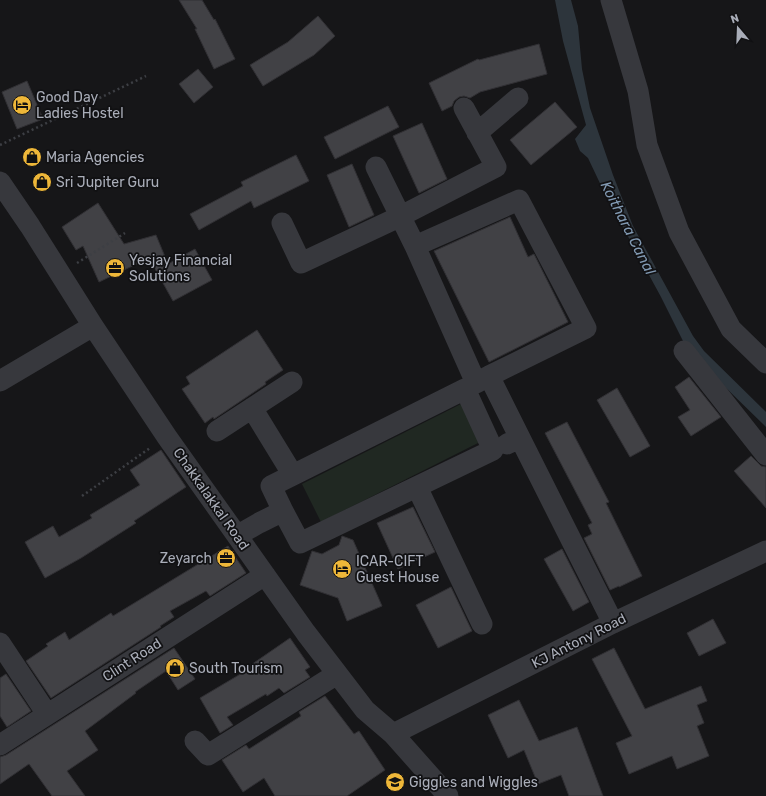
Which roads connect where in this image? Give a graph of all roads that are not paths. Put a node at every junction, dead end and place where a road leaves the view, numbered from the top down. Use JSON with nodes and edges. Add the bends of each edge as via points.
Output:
{"nodes":[{"id":1,"x":611,"y":0,"type":"edge"},
{"id":2,"x":518,"y":98,"type":"dead end"},
{"id":3,"x":464,"y":108,"type":"dead end"},
{"id":4,"x":477,"y":133,"type":"junction"},
{"id":5,"x":376,"y":167,"type":"dead end"},
{"id":6,"x":0,"y":182,"type":"edge"},
{"id":7,"x":399,"y":217,"type":"junction"},
{"id":8,"x":282,"y":222,"type":"dead end"},
{"id":9,"x":415,"y":246,"type":"junction"},
{"id":10,"x":93,"y":326,"type":"junction"},
{"id":11,"x":684,"y":351,"type":"dead end"},
{"id":12,"x":766,"y":363,"type":"edge"},
{"id":13,"x":0,"y":381,"type":"edge"},
{"id":14,"x":292,"y":382,"type":"dead end"},
{"id":15,"x":477,"y":382,"type":"junction"},
{"id":16,"x":252,"y":408,"type":"junction"},
{"id":17,"x":217,"y":431,"type":"dead end"},
{"id":18,"x":520,"y":438,"type":"junction"},
{"id":19,"x":493,"y":450,"type":"junction"},
{"id":20,"x":766,"y":455,"type":"edge"},
{"id":21,"x":293,"y":475,"type":"junction"},
{"id":22,"x":417,"y":487,"type":"junction"},
{"id":23,"x":283,"y":511,"type":"junction"},
{"id":24,"x":238,"y":535,"type":"junction"},
{"id":25,"x":766,"y":551,"type":"edge"},
{"id":26,"x":265,"y":575,"type":"junction"},
{"id":27,"x":482,"y":624,"type":"dead end"},
{"id":28,"x":613,"y":624,"type":"junction"},
{"id":29,"x":0,"y":643,"type":"edge"},
{"id":30,"x":337,"y":674,"type":"junction"},
{"id":31,"x":48,"y":714,"type":"junction"},
{"id":32,"x":393,"y":734,"type":"junction"},
{"id":33,"x":195,"y":741,"type":"dead end"},
{"id":34,"x":0,"y":745,"type":"edge"},
{"id":35,"x":448,"y":796,"type":"edge"}],
"edges":[{"from":1,"to":12,"type":"street","via":[[638,91],[646,145],[679,232],[731,329]]},
{"from":2,"to":4,"type":"street"},
{"from":3,"to":4,"type":"street"},
{"from":4,"to":7,"type":"street","via":[[496,167]]},
{"from":5,"to":7,"type":"street"},
{"from":6,"to":10,"type":"street","name":"Chakkalakkal Road"},
{"from":7,"to":8,"type":"street","via":[[301,263]]},
{"from":7,"to":9,"type":"street"},
{"from":9,"to":15,"type":"street"},
{"from":9,"to":15,"type":"street","via":[[519,200],[586,328]]},
{"from":10,"to":13,"type":"street"},
{"from":10,"to":24,"type":"street","name":"Chakkalakkal Road","via":[[207,495]]},
{"from":11,"to":20,"type":"street"},
{"from":14,"to":16,"type":"street"},
{"from":15,"to":18,"type":"street"},
{"from":15,"to":19,"type":"street"},
{"from":15,"to":21,"type":"street"},
{"from":16,"to":17,"type":"street"},
{"from":16,"to":21,"type":"street"},
{"from":18,"to":19,"type":"street"},
{"from":18,"to":28,"type":"street"},
{"from":19,"to":22,"type":"street"},
{"from":21,"to":23,"type":"street","via":[[270,486]]},
{"from":22,"to":23,"type":"street","via":[[300,543]]},
{"from":22,"to":27,"type":"street"},
{"from":23,"to":24,"type":"street"},
{"from":24,"to":26,"type":"street","name":"Chakkalakkal Road"},
{"from":25,"to":28,"type":"street","name":"KJ Antony Road"},
{"from":26,"to":30,"type":"street","name":"Chakkalakkal Road"},
{"from":26,"to":31,"type":"street","name":"Clint Road"},
{"from":28,"to":32,"type":"street","name":"KJ Antony Road"},
{"from":29,"to":31,"type":"street"},
{"from":30,"to":32,"type":"street","name":"Chakkalakkal Road","via":[[365,710]]},
{"from":30,"to":33,"type":"street","via":[[208,755]]},
{"from":31,"to":34,"type":"street","name":"Clint Road"},
{"from":32,"to":35,"type":"street","name":"Chakkalakkal Road"}]}
